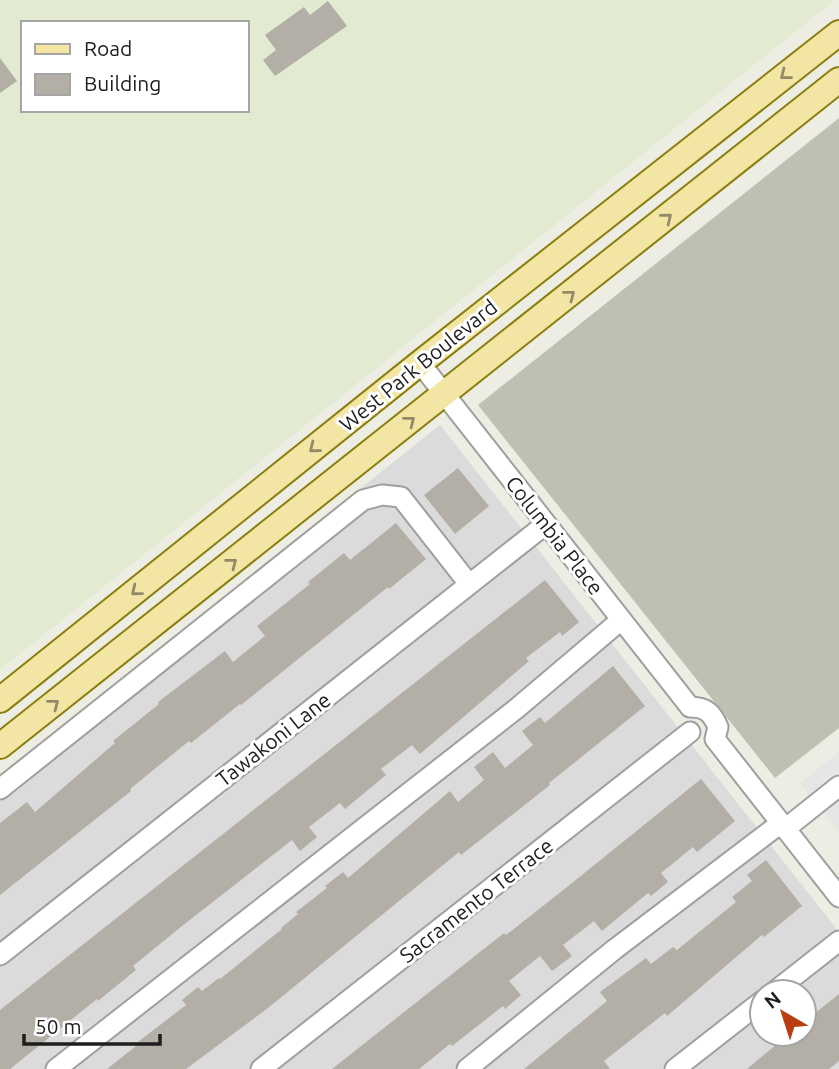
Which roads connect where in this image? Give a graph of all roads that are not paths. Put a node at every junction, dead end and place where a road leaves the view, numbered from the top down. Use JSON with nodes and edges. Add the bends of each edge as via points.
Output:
{"nodes":[{"id":1,"x":839,"y":33,"type":"edge"},
{"id":2,"x":839,"y":80,"type":"edge"},
{"id":3,"x":420,"y":363,"type":"junction"},
{"id":4,"x":444,"y":394,"type":"junction"},
{"id":5,"x":546,"y":524,"type":"junction"},
{"id":6,"x":469,"y":584,"type":"junction"},
{"id":7,"x":621,"y":620,"type":"junction"},
{"id":8,"x":0,"y":700,"type":"edge"},
{"id":9,"x":690,"y":707,"type":"junction"},
{"id":10,"x":690,"y":732,"type":"junction"},
{"id":11,"x":715,"y":738,"type":"junction"},
{"id":12,"x":0,"y":746,"type":"edge"},
{"id":13,"x":838,"y":787,"type":"edge"},
{"id":14,"x":0,"y":789,"type":"edge"},
{"id":15,"x":783,"y":826,"type":"junction"},
{"id":16,"x":839,"y":897,"type":"edge"},
{"id":17,"x":839,"y":941,"type":"edge"},
{"id":18,"x":0,"y":955,"type":"edge"},
{"id":19,"x":792,"y":978,"type":"edge"},
{"id":20,"x":748,"y":1012,"type":"edge"},
{"id":21,"x":55,"y":1069,"type":"edge"},
{"id":22,"x":261,"y":1069,"type":"edge"},
{"id":23,"x":467,"y":1069,"type":"edge"},
{"id":24,"x":675,"y":1069,"type":"edge"}],
"edges":[{"from":1,"to":3,"type":"main road","name":"West Park Boulevard","one_way":true},
{"from":4,"to":2,"type":"main road","name":"West Park Boulevard","one_way":true},
{"from":3,"to":4,"type":"street","name":"Columbia Place"},
{"from":3,"to":8,"type":"main road","name":"West Park Boulevard","one_way":true},
{"from":4,"to":5,"type":"street","name":"Columbia Place"},
{"from":12,"to":4,"type":"main road","name":"West Park Boulevard","one_way":true},
{"from":5,"to":6,"type":"street","name":"Tawakoni Lane"},
{"from":5,"to":7,"type":"street","name":"Columbia Place"},
{"from":6,"to":14,"type":"street","via":[[401,497],[363,500]]},
{"from":6,"to":18,"type":"street","name":"Tawakoni Lane"},
{"from":7,"to":9,"type":"street","name":"Columbia Place"},
{"from":7,"to":21,"type":"street","via":[[516,709]]},
{"from":9,"to":10,"type":"street","via":[[686,719]]},
{"from":9,"to":11,"type":"street","name":"Columbia Place","via":[[713,714],[718,727]]},
{"from":10,"to":11,"type":"street","via":[[702,741]]},
{"from":10,"to":22,"type":"street","name":"Sacramento Terrace"},
{"from":11,"to":15,"type":"street","name":"Columbia Place"},
{"from":13,"to":15,"type":"street"},
{"from":15,"to":16,"type":"street","name":"Columbia Place"},
{"from":15,"to":23,"type":"street","via":[[615,949]]},
{"from":17,"to":19,"type":"street"},
{"from":20,"to":24,"type":"street"}]}
